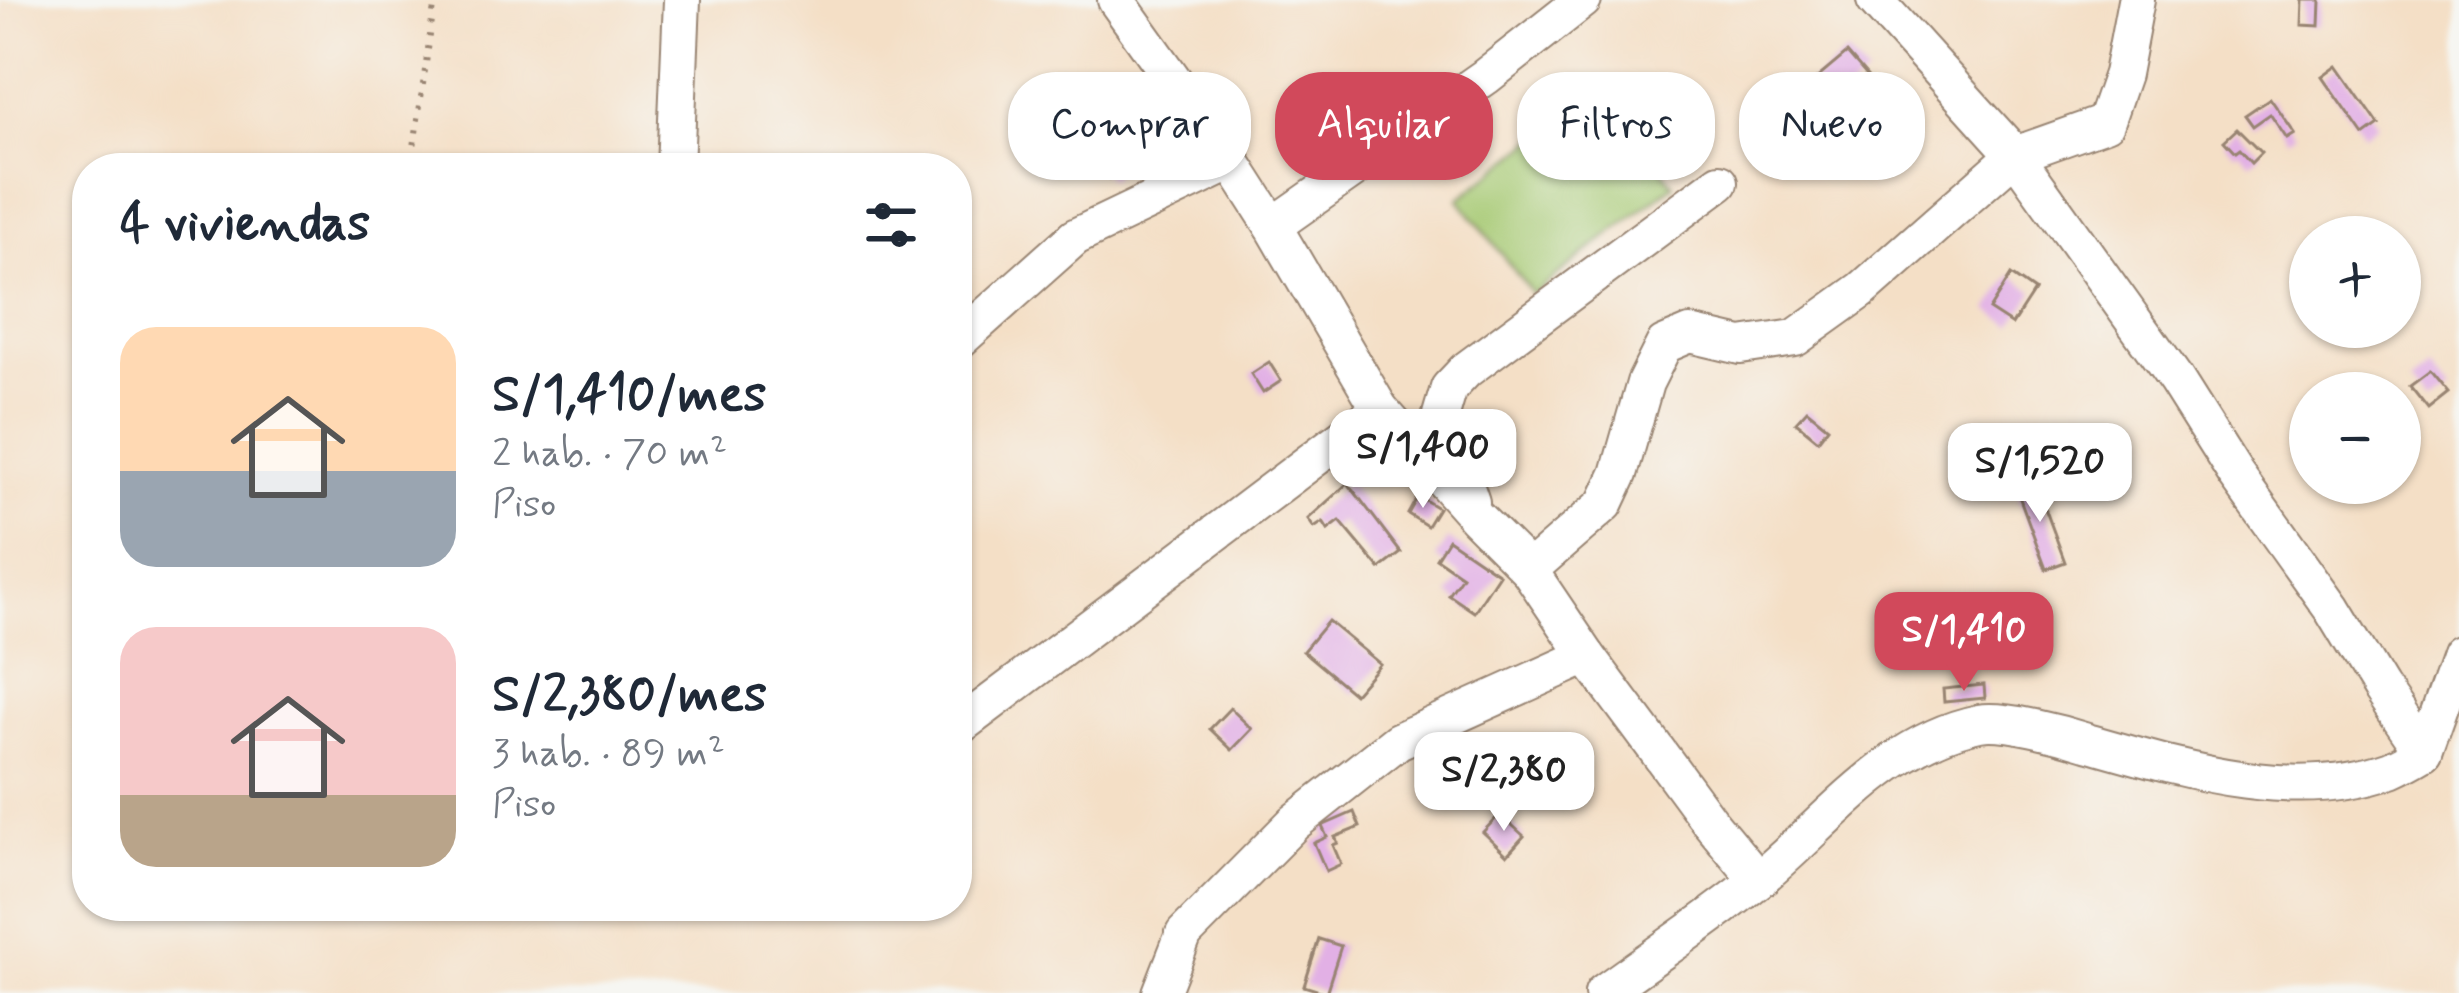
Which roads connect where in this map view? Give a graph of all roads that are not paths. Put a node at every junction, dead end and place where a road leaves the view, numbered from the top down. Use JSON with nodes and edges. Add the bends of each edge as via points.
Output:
{"nodes":[{"id":1,"x":682,"y":0,"type":"edge"},
{"id":2,"x":1115,"y":0,"type":"edge"},
{"id":3,"x":1583,"y":0,"type":"edge"},
{"id":4,"x":1875,"y":0,"type":"edge"},
{"id":5,"x":2136,"y":0,"type":"edge"},
{"id":6,"x":1167,"y":72,"type":"edge"},
{"id":7,"x":676,"y":153,"type":"edge"},
{"id":8,"x":2015,"y":155,"type":"junction"},
{"id":9,"x":1195,"y":180,"type":"edge"},
{"id":10,"x":1244,"y":180,"type":"edge"},
{"id":11,"x":1720,"y":182,"type":"dead end"},
{"id":12,"x":1273,"y":226,"type":"junction"},
{"id":13,"x":972,"y":329,"type":"edge"},
{"id":14,"x":1380,"y":409,"type":"junction"},
{"id":15,"x":1476,"y":517,"type":"junction"},
{"id":16,"x":1529,"y":570,"type":"junction"},
{"id":17,"x":2459,"y":654,"type":"edge"},
{"id":18,"x":1587,"y":656,"type":"junction"},
{"id":19,"x":972,"y":717,"type":"edge"},
{"id":20,"x":2424,"y":752,"type":"junction"},
{"id":21,"x":1759,"y":880,"type":"junction"},
{"id":22,"x":1161,"y":993,"type":"edge"},
{"id":23,"x":1603,"y":993,"type":"edge"}],
"edges":[{"from":1,"to":7,"type":"street"},
{"from":2,"to":6,"type":"street"},
{"from":3,"to":12,"type":"street"},
{"from":4,"to":8,"type":"street"},
{"from":5,"to":8,"type":"street","via":[[2105,123]]},
{"from":8,"to":16,"type":"street","via":[[1795,338],[1741,346],[1690,334],[1664,345],[1605,504]]},
{"from":8,"to":20,"type":"street"},
{"from":9,"to":13,"type":"street","via":[[1076,237]]},
{"from":10,"to":12,"type":"street"},
{"from":11,"to":15,"type":"street","via":[[1449,388],[1441,415]]},
{"from":12,"to":14,"type":"street"},
{"from":14,"to":15,"type":"street"},
{"from":14,"to":19,"type":"street"},
{"from":15,"to":16,"type":"street"},
{"from":16,"to":18,"type":"street"},
{"from":17,"to":20,"type":"street"},
{"from":18,"to":21,"type":"street"},
{"from":18,"to":22,"type":"street","via":[[1398,741],[1363,768],[1294,823],[1184,934]]},
{"from":20,"to":21,"type":"street","via":[[2371,774],[2297,784],[2210,773],[1984,722],[1887,764]]},
{"from":21,"to":23,"type":"street"}]}
